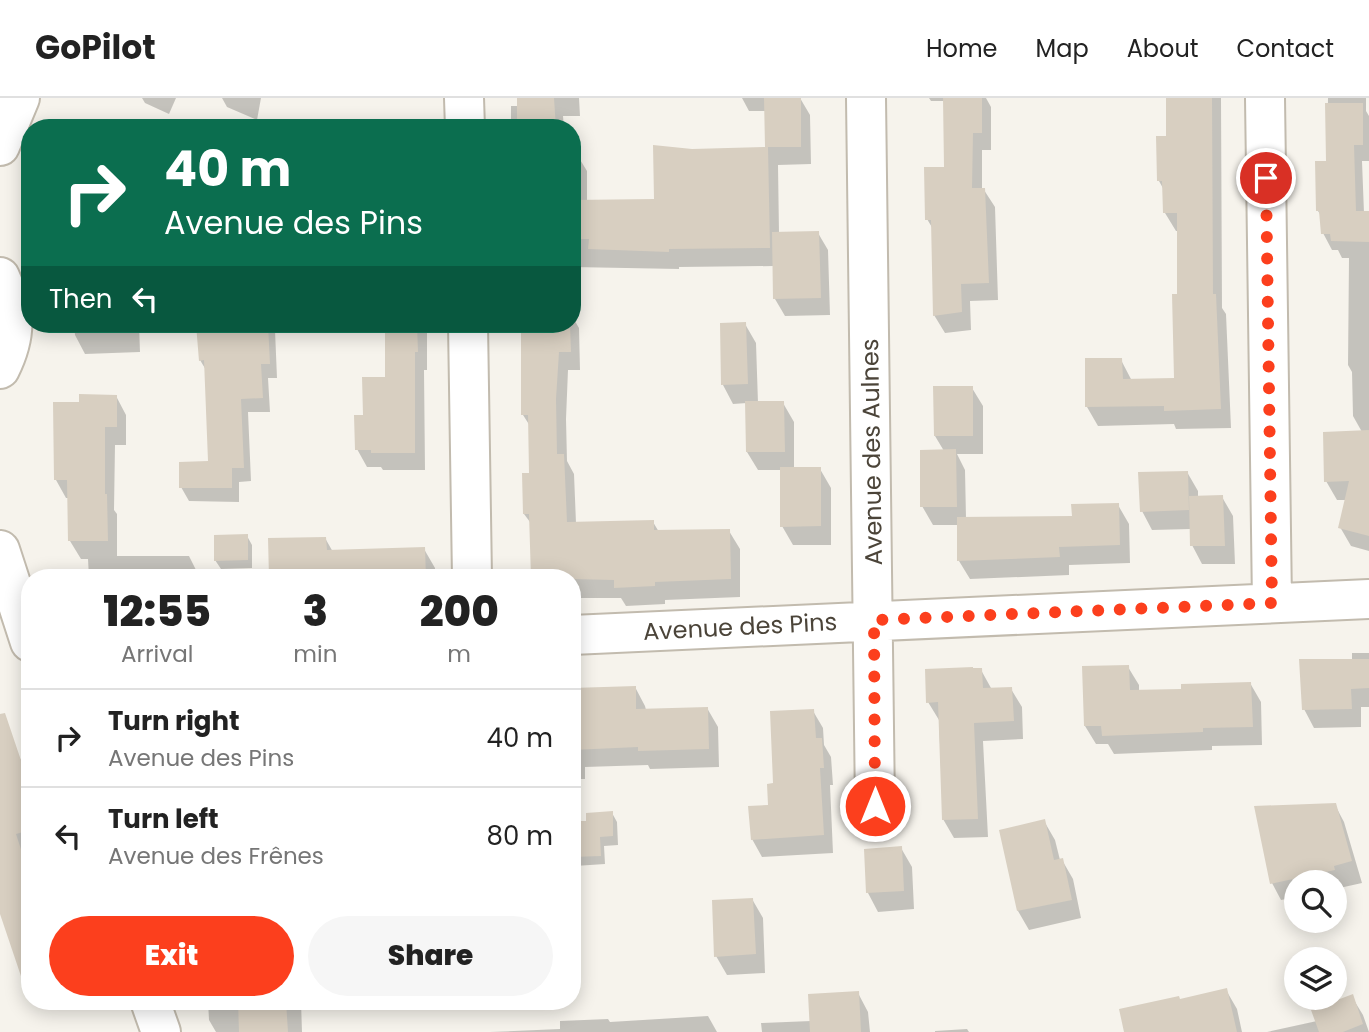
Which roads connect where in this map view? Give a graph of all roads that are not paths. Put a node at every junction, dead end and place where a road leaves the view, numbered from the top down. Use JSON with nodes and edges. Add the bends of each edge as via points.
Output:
{"nodes":[{"id":1,"x":20,"y":98,"type":"edge"},
{"id":2,"x":464,"y":98,"type":"edge"},
{"id":3,"x":866,"y":98,"type":"edge"},
{"id":4,"x":1265,"y":98,"type":"edge"},
{"id":5,"x":465,"y":119,"type":"edge"},
{"id":6,"x":0,"y":146,"type":"edge"},
{"id":7,"x":0,"y":278,"type":"edge"},
{"id":8,"x":468,"y":333,"type":"edge"},
{"id":9,"x":0,"y":369,"type":"edge"},
{"id":10,"x":0,"y":550,"type":"edge"},
{"id":11,"x":472,"y":569,"type":"edge"},
{"id":12,"x":1369,"y":598,"type":"edge"},
{"id":13,"x":1272,"y":603,"type":"junction"},
{"id":14,"x":21,"y":614,"type":"edge"},
{"id":15,"x":874,"y":620,"type":"junction"},
{"id":16,"x":581,"y":635,"type":"edge"},
{"id":17,"x":875,"y":806,"type":"dead end"},
{"id":18,"x":153,"y":1010,"type":"edge"},
{"id":19,"x":161,"y":1032,"type":"edge"}],
"edges":[{"from":1,"to":6,"type":"street"},
{"from":2,"to":5,"type":"street"},
{"from":3,"to":15,"type":"street","name":"Avenue des Aulnes"},
{"from":4,"to":13,"type":"street"},
{"from":7,"to":9,"type":"street","via":[[10,299],[13,326],[9,352]]},
{"from":8,"to":11,"type":"street"},
{"from":10,"to":14,"type":"street"},
{"from":12,"to":13,"type":"street","name":"Avenue des Pins"},
{"from":13,"to":15,"type":"street","name":"Avenue des Pins"},
{"from":15,"to":16,"type":"street","name":"Avenue des Pins"},
{"from":15,"to":17,"type":"street","name":"Avenue des Aulnes"},
{"from":18,"to":19,"type":"street"}]}
